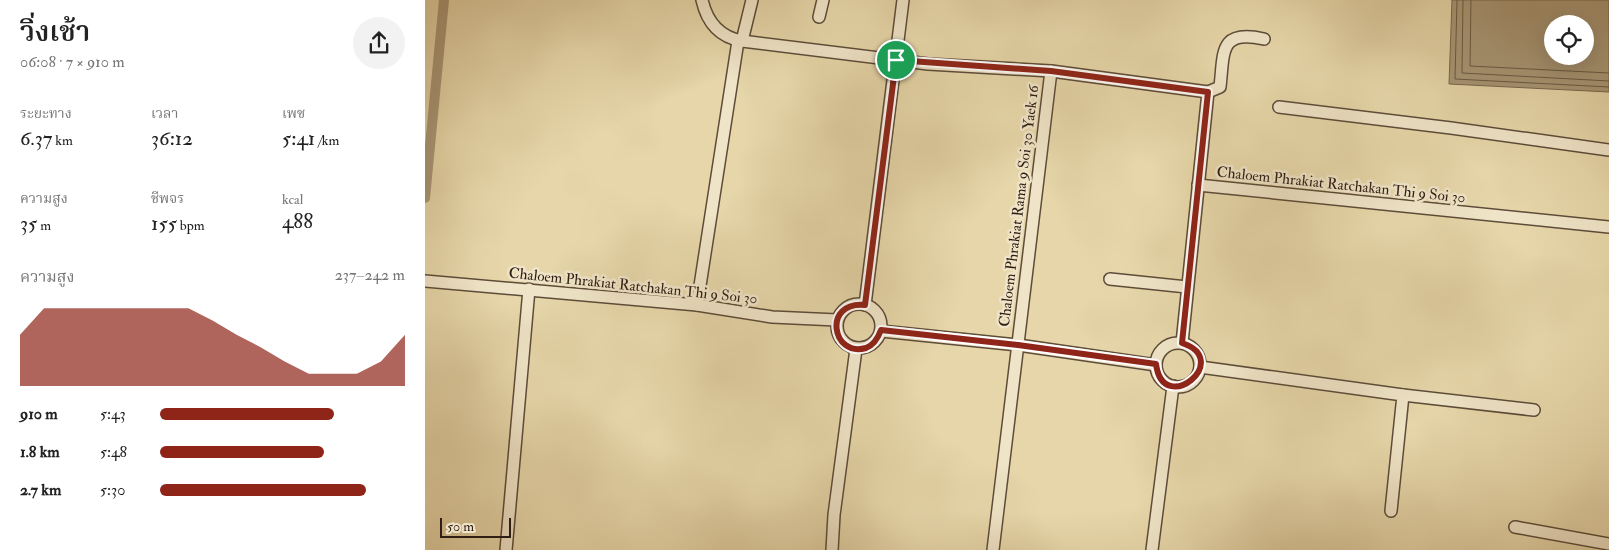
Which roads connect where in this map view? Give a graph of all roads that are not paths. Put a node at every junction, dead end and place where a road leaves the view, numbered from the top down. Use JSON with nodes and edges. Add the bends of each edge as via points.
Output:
{"nodes":[{"id":1,"x":702,"y":0,"type":"edge"},
{"id":2,"x":752,"y":0,"type":"edge"},
{"id":3,"x":823,"y":0,"type":"edge"},
{"id":4,"x":903,"y":0,"type":"edge"},
{"id":5,"x":819,"y":17,"type":"dead end"},
{"id":6,"x":1264,"y":38,"type":"dead end"},
{"id":7,"x":740,"y":41,"type":"junction"},
{"id":8,"x":896,"y":60,"type":"junction"},
{"id":9,"x":1051,"y":71,"type":"junction"},
{"id":10,"x":1208,"y":92,"type":"junction"},
{"id":11,"x":1279,"y":107,"type":"dead end"},
{"id":12,"x":1609,"y":150,"type":"edge"},
{"id":13,"x":1198,"y":185,"type":"junction"},
{"id":14,"x":1609,"y":228,"type":"edge"},
{"id":15,"x":1111,"y":279,"type":"dead end"},
{"id":16,"x":426,"y":281,"type":"edge"},
{"id":17,"x":1187,"y":287,"type":"junction"},
{"id":18,"x":529,"y":289,"type":"junction"},
{"id":19,"x":697,"y":305,"type":"junction"},
{"id":20,"x":865,"y":305,"type":"junction"},
{"id":21,"x":837,"y":320,"type":"junction"},
{"id":22,"x":881,"y":330,"type":"junction"},
{"id":23,"x":1182,"y":343,"type":"junction"},
{"id":24,"x":1018,"y":345,"type":"junction"},
{"id":25,"x":857,"y":349,"type":"junction"},
{"id":26,"x":1156,"y":364,"type":"junction"},
{"id":27,"x":1200,"y":367,"type":"junction"},
{"id":28,"x":1173,"y":386,"type":"junction"},
{"id":29,"x":1403,"y":395,"type":"junction"},
{"id":30,"x":1534,"y":410,"type":"dead end"},
{"id":31,"x":1391,"y":511,"type":"dead end"},
{"id":32,"x":1515,"y":528,"type":"dead end"},
{"id":33,"x":1609,"y":544,"type":"edge"},
{"id":34,"x":506,"y":550,"type":"edge"},
{"id":35,"x":832,"y":550,"type":"edge"},
{"id":36,"x":993,"y":550,"type":"edge"},
{"id":37,"x":1152,"y":550,"type":"edge"}],
"edges":[{"from":1,"to":7,"type":"street","via":[[720,33]]},
{"from":2,"to":7,"type":"street"},
{"from":3,"to":5,"type":"street"},
{"from":4,"to":8,"type":"street"},
{"from":6,"to":10,"type":"street","via":[[1239,36],[1232,39],[1223,58],[1220,87]]},
{"from":7,"to":8,"type":"street"},
{"from":7,"to":19,"type":"street"},
{"from":8,"to":9,"type":"street"},
{"from":8,"to":20,"type":"street"},
{"from":9,"to":10,"type":"street"},
{"from":9,"to":24,"type":"street","name":"Chaloem Phrakiat Rama 9 Soi 30 Yaek 16"},
{"from":10,"to":13,"type":"street"},
{"from":11,"to":12,"type":"street"},
{"from":13,"to":14,"type":"street","name":"Chaloem Phrakiat Ratchakan Thi 9 Soi 30"},
{"from":13,"to":17,"type":"street","name":"Chaloem Phrakiat Ratchakan Thi 9 Soi 30"},
{"from":15,"to":17,"type":"street"},
{"from":16,"to":18,"type":"street","name":"Chaloem Phrakiat Ratchakan Thi 9 Soi 30"},
{"from":17,"to":23,"type":"street","name":"Chaloem Phrakiat Ratchakan Thi 9 Soi 30"},
{"from":18,"to":19,"type":"street","name":"Chaloem Phrakiat Ratchakan Thi 9 Soi 30"},
{"from":18,"to":34,"type":"street"},
{"from":19,"to":21,"type":"street","name":"Chaloem Phrakiat Ratchakan Thi 9 Soi 30","via":[[772,317]]},
{"from":20,"to":21,"type":"street","via":[[849,306]]},
{"from":20,"to":22,"type":"street","via":[[876,312]]},
{"from":21,"to":25,"type":"street","via":[[839,338]]},
{"from":22,"to":24,"type":"street"},
{"from":22,"to":25,"type":"street","via":[[875,342]]},
{"from":23,"to":26,"type":"street","via":[[1164,348]]},
{"from":23,"to":27,"type":"street","via":[[1196,352]]},
{"from":24,"to":26,"type":"street"},
{"from":24,"to":36,"type":"street","name":"Chaloem Phrakiat Rama 9 Soi 30 Yaek 16"},
{"from":25,"to":35,"type":"street"},
{"from":26,"to":28,"type":"street","via":[[1161,378]]},
{"from":27,"to":28,"type":"street","via":[[1194,380]]},
{"from":27,"to":29,"type":"street"},
{"from":28,"to":37,"type":"street"},
{"from":29,"to":30,"type":"street"},
{"from":29,"to":31,"type":"street"},
{"from":32,"to":33,"type":"street"}]}
